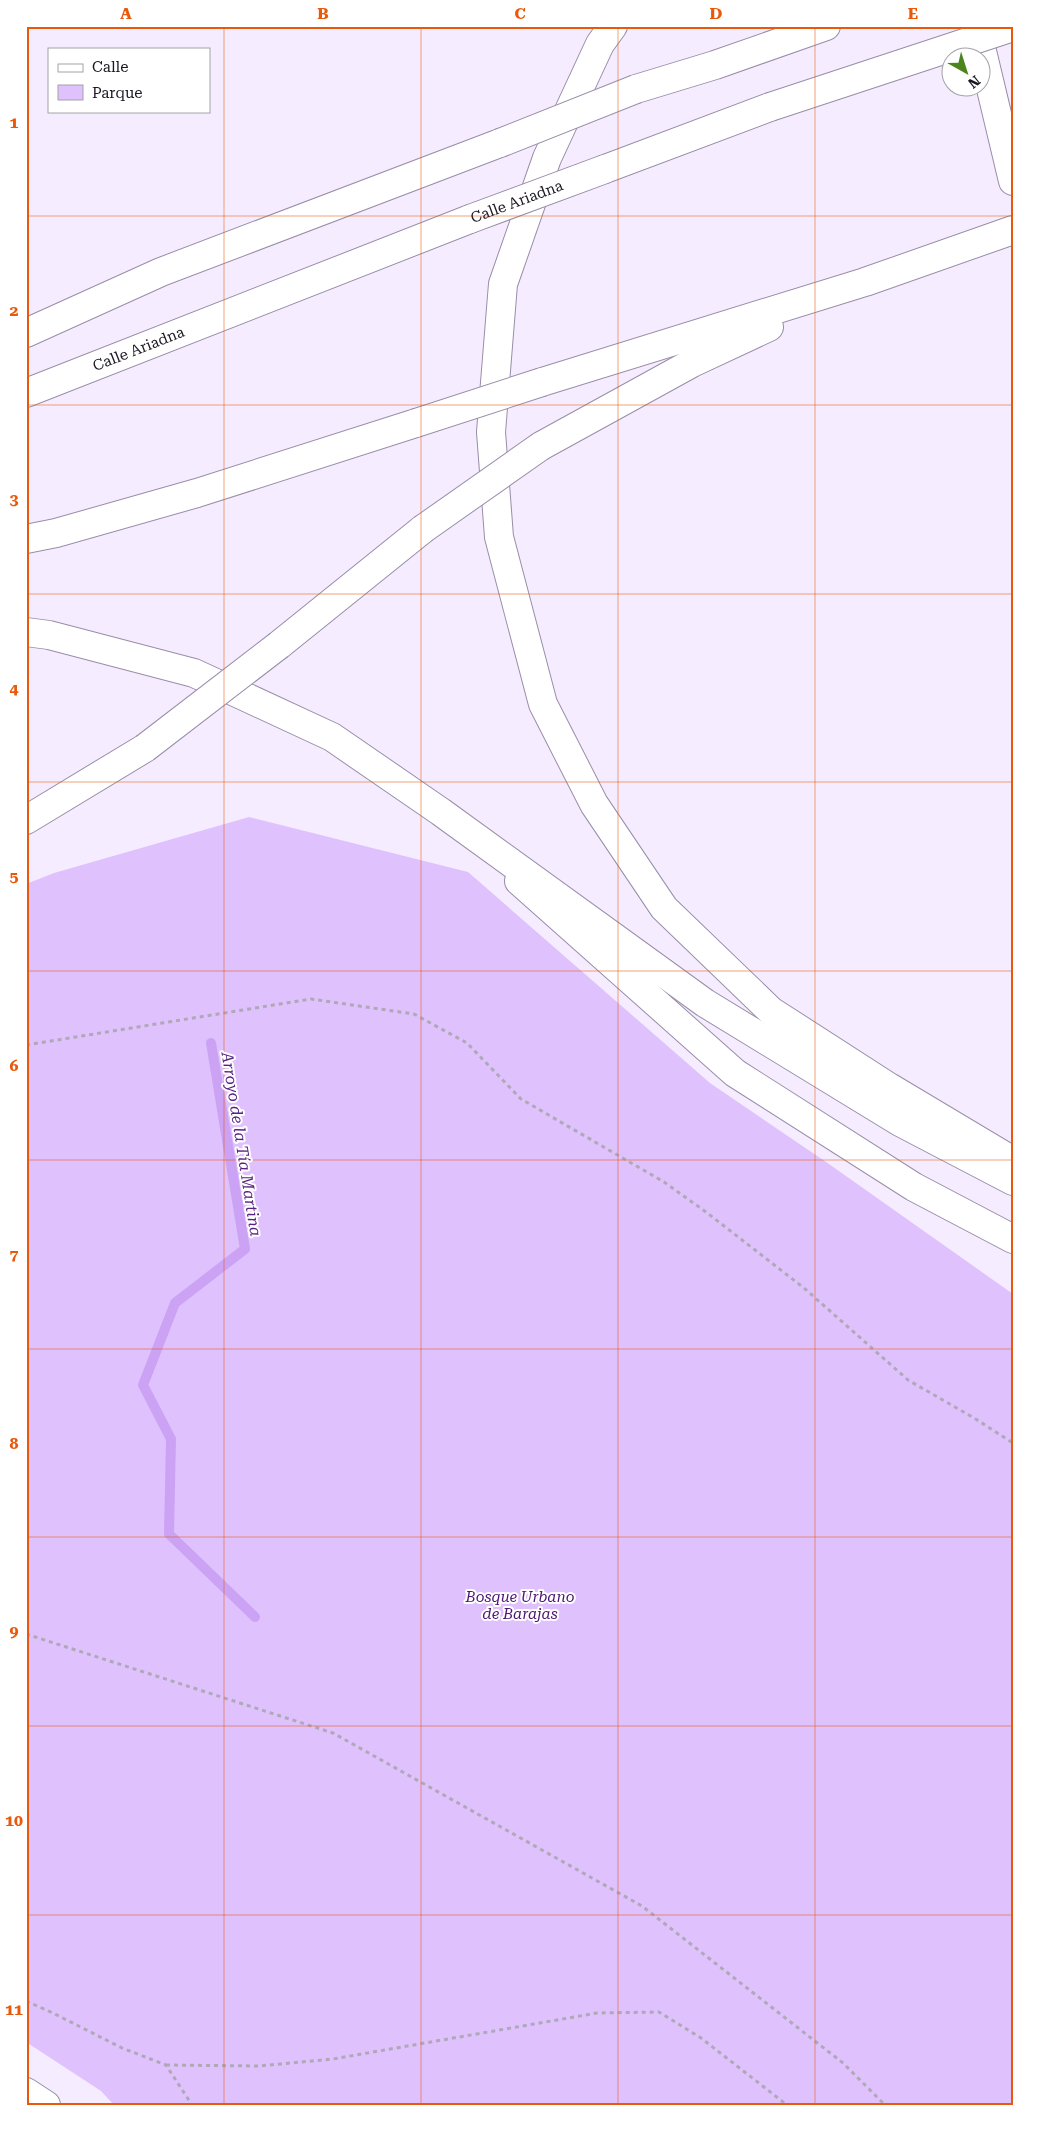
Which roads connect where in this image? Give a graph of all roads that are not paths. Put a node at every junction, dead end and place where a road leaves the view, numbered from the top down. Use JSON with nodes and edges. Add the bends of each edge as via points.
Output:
{"nodes":[{"id":1,"x":613,"y":26,"type":"edge"},
{"id":2,"x":826,"y":26,"type":"edge"},
{"id":3,"x":976,"y":26,"type":"edge"},
{"id":4,"x":1013,"y":26,"type":"edge"},
{"id":5,"x":1013,"y":181,"type":"edge"},
{"id":6,"x":1013,"y":230,"type":"edge"},
{"id":7,"x":866,"y":282,"type":"junction"},
{"id":8,"x":26,"y":333,"type":"edge"},
{"id":9,"x":26,"y":393,"type":"edge"},
{"id":10,"x":26,"y":539,"type":"edge"},
{"id":11,"x":26,"y":632,"type":"edge"},
{"id":12,"x":442,"y":812,"type":"junction"},
{"id":13,"x":26,"y":820,"type":"edge"},
{"id":14,"x":1013,"y":1161,"type":"edge"},
{"id":15,"x":1013,"y":1181,"type":"edge"},
{"id":16,"x":1013,"y":1239,"type":"edge"},
{"id":17,"x":26,"y":2092,"type":"edge"},
{"id":18,"x":46,"y":2105,"type":"edge"}],
"edges":[{"from":1,"to":14,"type":"main road","via":[[600,44],[546,158],[504,284],[491,432],[499,537],[543,704],[594,804],[664,908],[771,1010],[889,1087]]},
{"from":2,"to":8,"type":"main road","bridge":true,"via":[[636,89],[161,272]]},
{"from":3,"to":5,"type":"main road"},
{"from":4,"to":9,"type":"main road","name":"Calle Ariadna","bridge":true,"via":[[770,107],[470,219]]},
{"from":6,"to":7,"type":"main road"},
{"from":7,"to":10,"type":"main road","bridge":true,"via":[[197,493]]},
{"from":7,"to":13,"type":"main road","bridge":true,"via":[[692,362],[541,446],[423,529],[145,748]]},
{"from":11,"to":12,"type":"main road","via":[[49,635],[194,673],[332,737]]},
{"from":12,"to":15,"type":"main road","via":[[705,1002],[900,1122]]},
{"from":12,"to":16,"type":"main road","via":[[735,1073],[914,1187]]},
{"from":17,"to":18,"type":"main road"}]}
